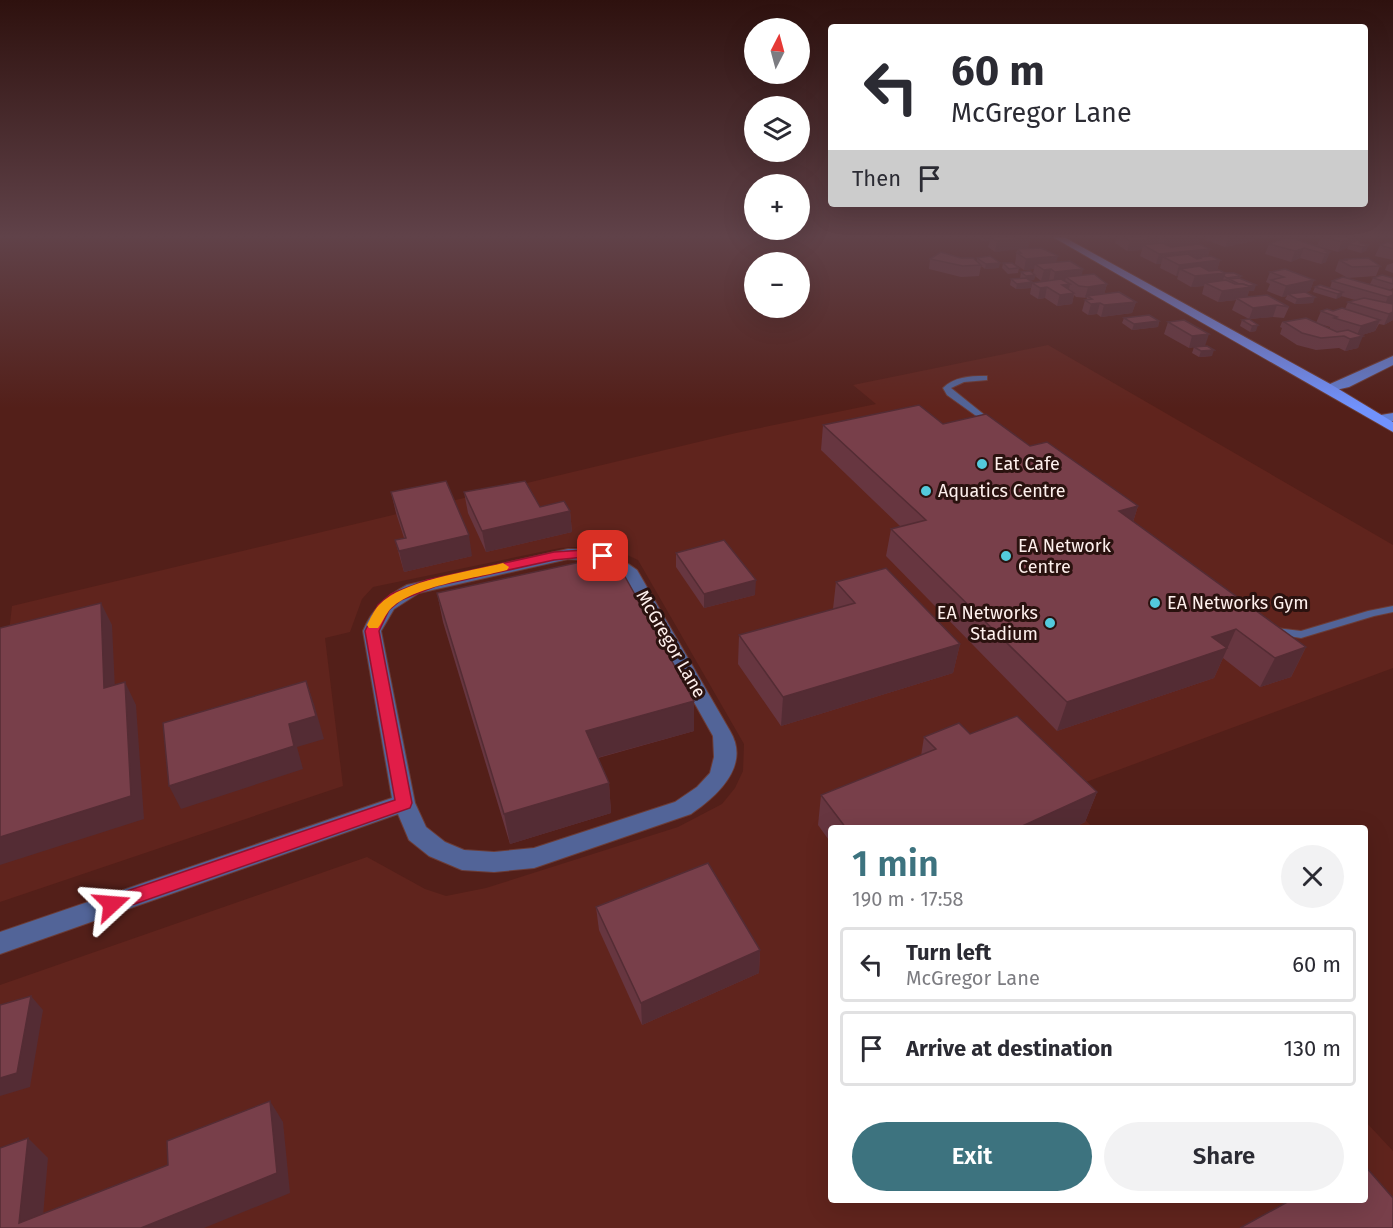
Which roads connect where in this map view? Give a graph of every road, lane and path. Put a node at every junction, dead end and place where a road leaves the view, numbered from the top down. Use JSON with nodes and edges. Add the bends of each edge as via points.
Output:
{"nodes":[{"id":1,"x":1158,"y":293,"type":"edge"},
{"id":2,"x":1393,"y":360,"type":"edge"},
{"id":3,"x":984,"y":378,"type":"dead end"},
{"id":4,"x":1327,"y":388,"type":"junction"},
{"id":5,"x":1387,"y":418,"type":"edge"},
{"id":6,"x":996,"y":428,"type":"edge"},
{"id":7,"x":1393,"y":428,"type":"edge"},
{"id":8,"x":1393,"y":609,"type":"edge"},
{"id":9,"x":1266,"y":627,"type":"edge"},
{"id":10,"x":404,"y":803,"type":"junction"},
{"id":11,"x":0,"y":943,"type":"edge"}],
"edges":[{"from":1,"to":4,"type":"main road"},
{"from":2,"to":4,"type":"street"},
{"from":3,"to":6,"type":"lane","via":[[959,381],[947,388]]},
{"from":4,"to":5,"type":"main road"},
{"from":5,"to":7,"type":"main road"},
{"from":8,"to":9,"type":"lane","via":[[1301,635]]},
{"from":10,"to":10,"type":"street","name":"McGregor Lane","via":[[372,631],[375,619],[396,597],[413,589],[554,556],[603,556],[631,574],[723,736],[725,758],[720,776],[705,793],[683,808],[534,858],[462,860],[437,849],[417,832]]},
{"from":10,"to":11,"type":"street"}]}
